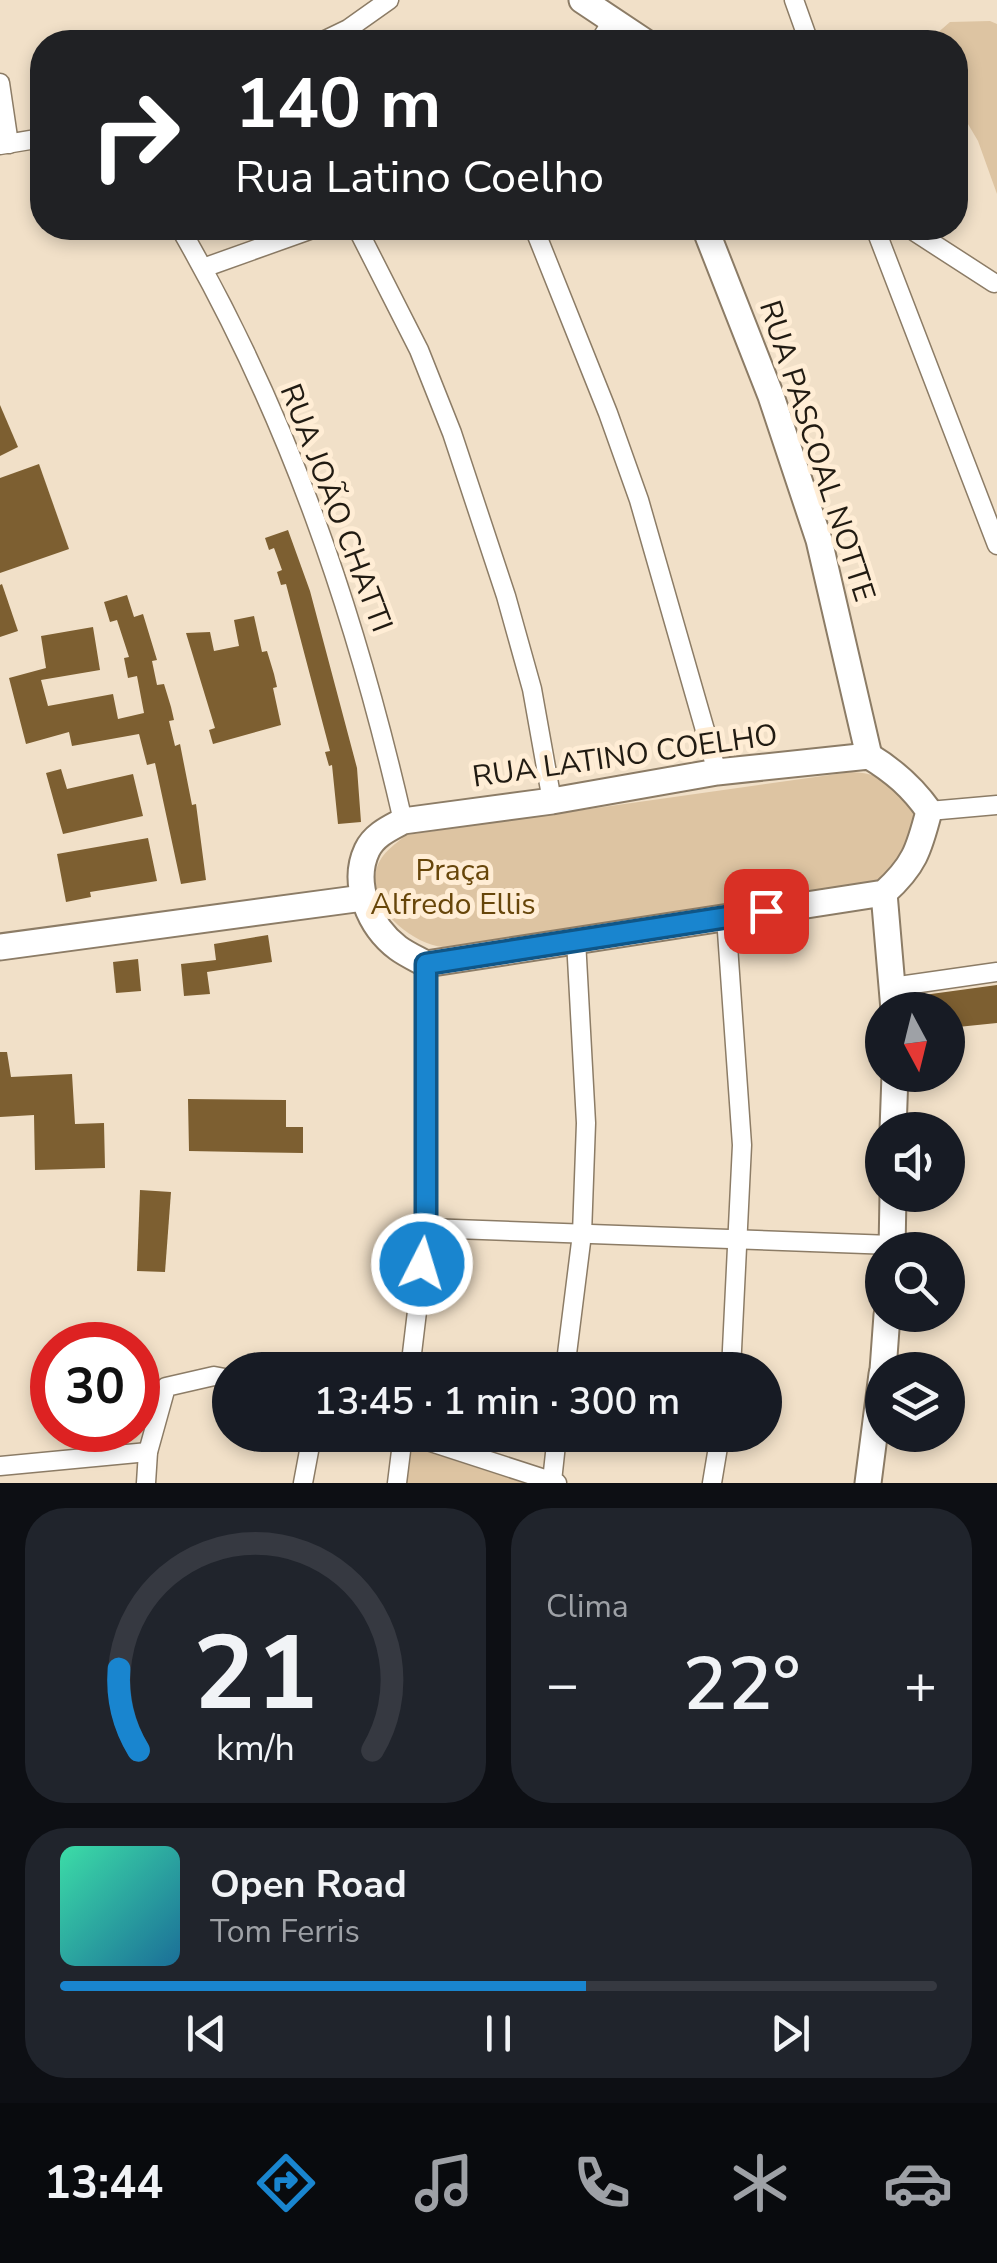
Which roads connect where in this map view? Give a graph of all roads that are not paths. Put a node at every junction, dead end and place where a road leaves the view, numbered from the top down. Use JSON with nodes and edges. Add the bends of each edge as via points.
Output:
{"nodes":[{"id":1,"x":389,"y":0,"type":"edge"},
{"id":2,"x":582,"y":0,"type":"edge"},
{"id":3,"x":794,"y":0,"type":"edge"},
{"id":4,"x":346,"y":30,"type":"edge"},
{"id":5,"x":608,"y":30,"type":"edge"},
{"id":6,"x":805,"y":30,"type":"edge"},
{"id":7,"x":0,"y":83,"type":"edge"},
{"id":8,"x":30,"y":140,"type":"edge"},
{"id":9,"x":4,"y":144,"type":"edge"},
{"id":10,"x":187,"y":240,"type":"edge"},
{"id":11,"x":281,"y":240,"type":"edge"},
{"id":12,"x":363,"y":240,"type":"edge"},
{"id":13,"x":539,"y":240,"type":"edge"},
{"id":14,"x":710,"y":240,"type":"edge"},
{"id":15,"x":881,"y":240,"type":"edge"},
{"id":16,"x":927,"y":240,"type":"edge"},
{"id":17,"x":203,"y":268,"type":"junction"},
{"id":18,"x":994,"y":283,"type":"dead end"},
{"id":19,"x":997,"y":545,"type":"edge"},
{"id":20,"x":869,"y":756,"type":"junction"},
{"id":21,"x":717,"y":772,"type":"junction"},
{"id":22,"x":552,"y":800,"type":"junction"},
{"id":23,"x":997,"y":805,"type":"edge"},
{"id":24,"x":929,"y":811,"type":"junction"},
{"id":25,"x":404,"y":821,"type":"junction"},
{"id":26,"x":884,"y":893,"type":"junction"},
{"id":27,"x":363,"y":898,"type":"junction"},
{"id":28,"x":726,"y":917,"type":"junction"},
{"id":29,"x":576,"y":940,"type":"junction"},
{"id":30,"x":0,"y":947,"type":"edge"},
{"id":31,"x":426,"y":964,"type":"junction"},
{"id":32,"x":997,"y":972,"type":"edge"},
{"id":33,"x":892,"y":992,"type":"edge"},
{"id":34,"x":917,"y":992,"type":"edge"},
{"id":35,"x":426,"y":1228,"type":"junction"},
{"id":36,"x":582,"y":1234,"type":"junction"},
{"id":37,"x":738,"y":1239,"type":"junction"},
{"id":38,"x":865,"y":1246,"type":"edge"},
{"id":39,"x":412,"y":1352,"type":"edge"},
{"id":40,"x":567,"y":1352,"type":"edge"},
{"id":41,"x":732,"y":1352,"type":"edge"},
{"id":42,"x":212,"y":1376,"type":"edge"},
{"id":43,"x":160,"y":1411,"type":"edge"},
{"id":44,"x":148,"y":1452,"type":"joint"},
{"id":45,"x":308,"y":1452,"type":"edge"},
{"id":46,"x":403,"y":1452,"type":"edge"},
{"id":47,"x":460,"y":1452,"type":"edge"},
{"id":48,"x":556,"y":1452,"type":"edge"},
{"id":49,"x":717,"y":1452,"type":"edge"},
{"id":50,"x":872,"y":1452,"type":"edge"},
{"id":51,"x":0,"y":1466,"type":"edge"},
{"id":52,"x":555,"y":1482,"type":"edge"},
{"id":53,"x":146,"y":1483,"type":"edge"},
{"id":54,"x":302,"y":1483,"type":"edge"},
{"id":55,"x":397,"y":1483,"type":"edge"},
{"id":56,"x":712,"y":1483,"type":"edge"},
{"id":57,"x":868,"y":1483,"type":"edge"}],
"edges":[{"from":1,"to":4,"type":"street"},
{"from":2,"to":5,"type":"street"},
{"from":3,"to":6,"type":"street"},
{"from":7,"to":9,"type":"street"},
{"from":8,"to":9,"type":"street"},
{"from":10,"to":17,"type":"street","name":"RUA JOÃO CHATTI"},
{"from":11,"to":17,"type":"street"},
{"from":12,"to":22,"type":"street","via":[[452,433],[527,671]]},
{"from":13,"to":21,"type":"street","via":[[639,500]]},
{"from":14,"to":20,"type":"street","name":"RUA PASCOAL NOTTE","via":[[819,540]]},
{"from":15,"to":19,"type":"street"},
{"from":16,"to":18,"type":"street"},
{"from":17,"to":25,"type":"street","name":"RUA JOÃO CHATTI","via":[[316,515],[367,670]]},
{"from":20,"to":21,"type":"street","name":"RUA LATINO COELHO"},
{"from":20,"to":24,"type":"street","via":[[914,790]]},
{"from":21,"to":22,"type":"street","name":"RUA LATINO COELHO"},
{"from":22,"to":25,"type":"street","name":"RUA LATINO COELHO"},
{"from":23,"to":24,"type":"street"},
{"from":24,"to":26,"type":"street","via":[[908,872]]},
{"from":25,"to":27,"type":"street","via":[[383,831],[367,850]]},
{"from":26,"to":28,"type":"street"},
{"from":26,"to":33,"type":"street"},
{"from":27,"to":30,"type":"street"},
{"from":27,"to":31,"type":"street","via":[[397,948]]},
{"from":28,"to":29,"type":"street"},
{"from":28,"to":37,"type":"street","via":[[742,1145]]},
{"from":29,"to":31,"type":"street"},
{"from":29,"to":36,"type":"street","via":[[586,1124]]},
{"from":31,"to":35,"type":"street"},
{"from":32,"to":34,"type":"street"},
{"from":35,"to":36,"type":"street"},
{"from":35,"to":39,"type":"street"},
{"from":36,"to":37,"type":"street"},
{"from":36,"to":40,"type":"street"},
{"from":37,"to":38,"type":"street"},
{"from":37,"to":41,"type":"street"},
{"from":42,"to":43,"type":"street","via":[[168,1384]]},
{"from":44,"to":51,"type":"street"},
{"from":44,"to":53,"type":"street"},
{"from":45,"to":54,"type":"street"},
{"from":46,"to":55,"type":"street"},
{"from":47,"to":52,"type":"street"},
{"from":48,"to":52,"type":"street"},
{"from":49,"to":56,"type":"street"},
{"from":50,"to":57,"type":"street"}]}
